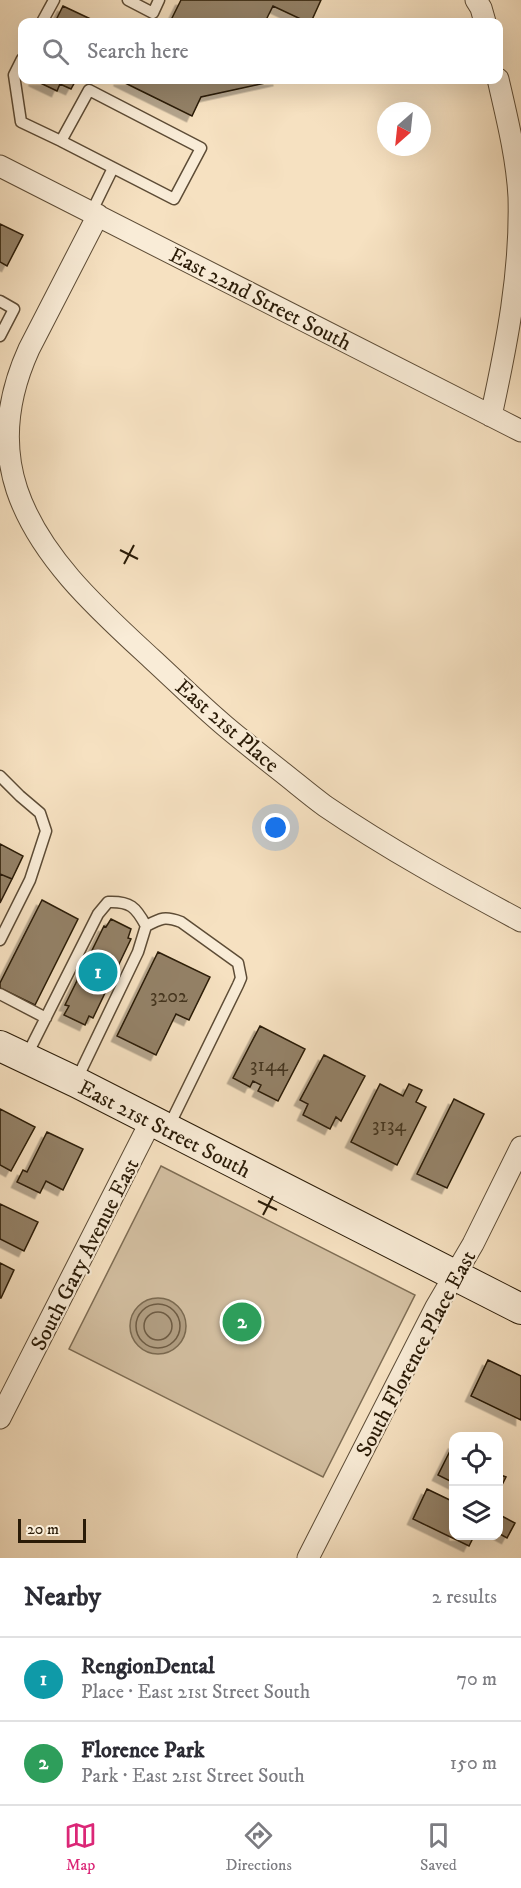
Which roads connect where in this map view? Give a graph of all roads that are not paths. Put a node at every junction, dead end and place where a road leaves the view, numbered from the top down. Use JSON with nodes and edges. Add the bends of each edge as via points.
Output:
{"nodes":[{"id":1,"x":54,"y":0,"type":"edge"},
{"id":2,"x":128,"y":0,"type":"edge"},
{"id":3,"x":159,"y":0,"type":"edge"},
{"id":4,"x":476,"y":0,"type":"edge"},
{"id":5,"x":44,"y":18,"type":"edge"},
{"id":6,"x":484,"y":18,"type":"edge"},
{"id":7,"x":18,"y":66,"type":"edge"},
{"id":8,"x":499,"y":84,"type":"edge"},
{"id":9,"x":61,"y":141,"type":"junction"},
{"id":10,"x":0,"y":166,"type":"edge"},
{"id":11,"x":113,"y":168,"type":"junction"},
{"id":12,"x":95,"y":213,"type":"junction"},
{"id":13,"x":0,"y":302,"type":"edge"},
{"id":14,"x":0,"y":336,"type":"edge"},
{"id":15,"x":491,"y":416,"type":"junction"},
{"id":16,"x":521,"y":431,"type":"edge"},
{"id":17,"x":0,"y":776,"type":"edge"},
{"id":18,"x":521,"y":921,"type":"edge"},
{"id":19,"x":146,"y":926,"type":"junction"},
{"id":20,"x":0,"y":940,"type":"edge"},
{"id":21,"x":0,"y":994,"type":"edge"},
{"id":22,"x":46,"y":1018,"type":"junction"},
{"id":23,"x":13,"y":1052,"type":"edge"},
{"id":24,"x":76,"y":1082,"type":"junction"},
{"id":25,"x":159,"y":1125,"type":"junction"},
{"id":26,"x":521,"y":1148,"type":"edge"},
{"id":27,"x":454,"y":1276,"type":"junction"},
{"id":28,"x":521,"y":1309,"type":"edge"},
{"id":29,"x":0,"y":1418,"type":"edge"},
{"id":30,"x":308,"y":1558,"type":"edge"}],
"edges":[{"from":1,"to":5,"type":"lane"},
{"from":2,"to":3,"type":"lane","via":[[153,13]]},
{"from":4,"to":6,"type":"street"},
{"from":7,"to":9,"type":"lane","via":[[14,75],[21,122]]},
{"from":8,"to":15,"type":"street","via":[[517,171],[519,264]]},
{"from":9,"to":11,"type":"lane"},
{"from":9,"to":11,"type":"lane","via":[[89,90],[201,148],[174,198]]},
{"from":10,"to":12,"type":"street","name":"East 22nd Street South"},
{"from":11,"to":12,"type":"lane"},
{"from":12,"to":15,"type":"street","name":"East 22nd Street South"},
{"from":12,"to":18,"type":"street","name":"East 21st Place","via":[[18,371],[12,394],[9,456],[28,516],[54,558],[115,624],[225,726],[324,805],[418,866]]},
{"from":13,"to":14,"type":"lane","via":[[14,309]]},
{"from":15,"to":16,"type":"street","name":"East 22nd Street South"},
{"from":17,"to":20,"type":"lane","via":[[40,813],[46,831],[30,880]]},
{"from":19,"to":22,"type":"lane","via":[[133,907],[121,901],[108,902],[98,914]]},
{"from":19,"to":24,"type":"lane","via":[[138,952]]},
{"from":19,"to":25,"type":"lane","via":[[162,918],[181,922],[238,963],[240,970],[238,985]]},
{"from":21,"to":22,"type":"lane"},
{"from":22,"to":23,"type":"lane"},
{"from":23,"to":24,"type":"main road","name":"East 21st Street South"},
{"from":24,"to":25,"type":"main road","name":"East 21st Street South"},
{"from":25,"to":27,"type":"main road","name":"East 21st Street South"},
{"from":25,"to":29,"type":"street","name":"South Gary Avenue East"},
{"from":26,"to":27,"type":"street","name":"South Florence Place East"},
{"from":27,"to":28,"type":"main road","name":"East 21st Street South"},
{"from":27,"to":30,"type":"street","name":"South Florence Place East"}]}
